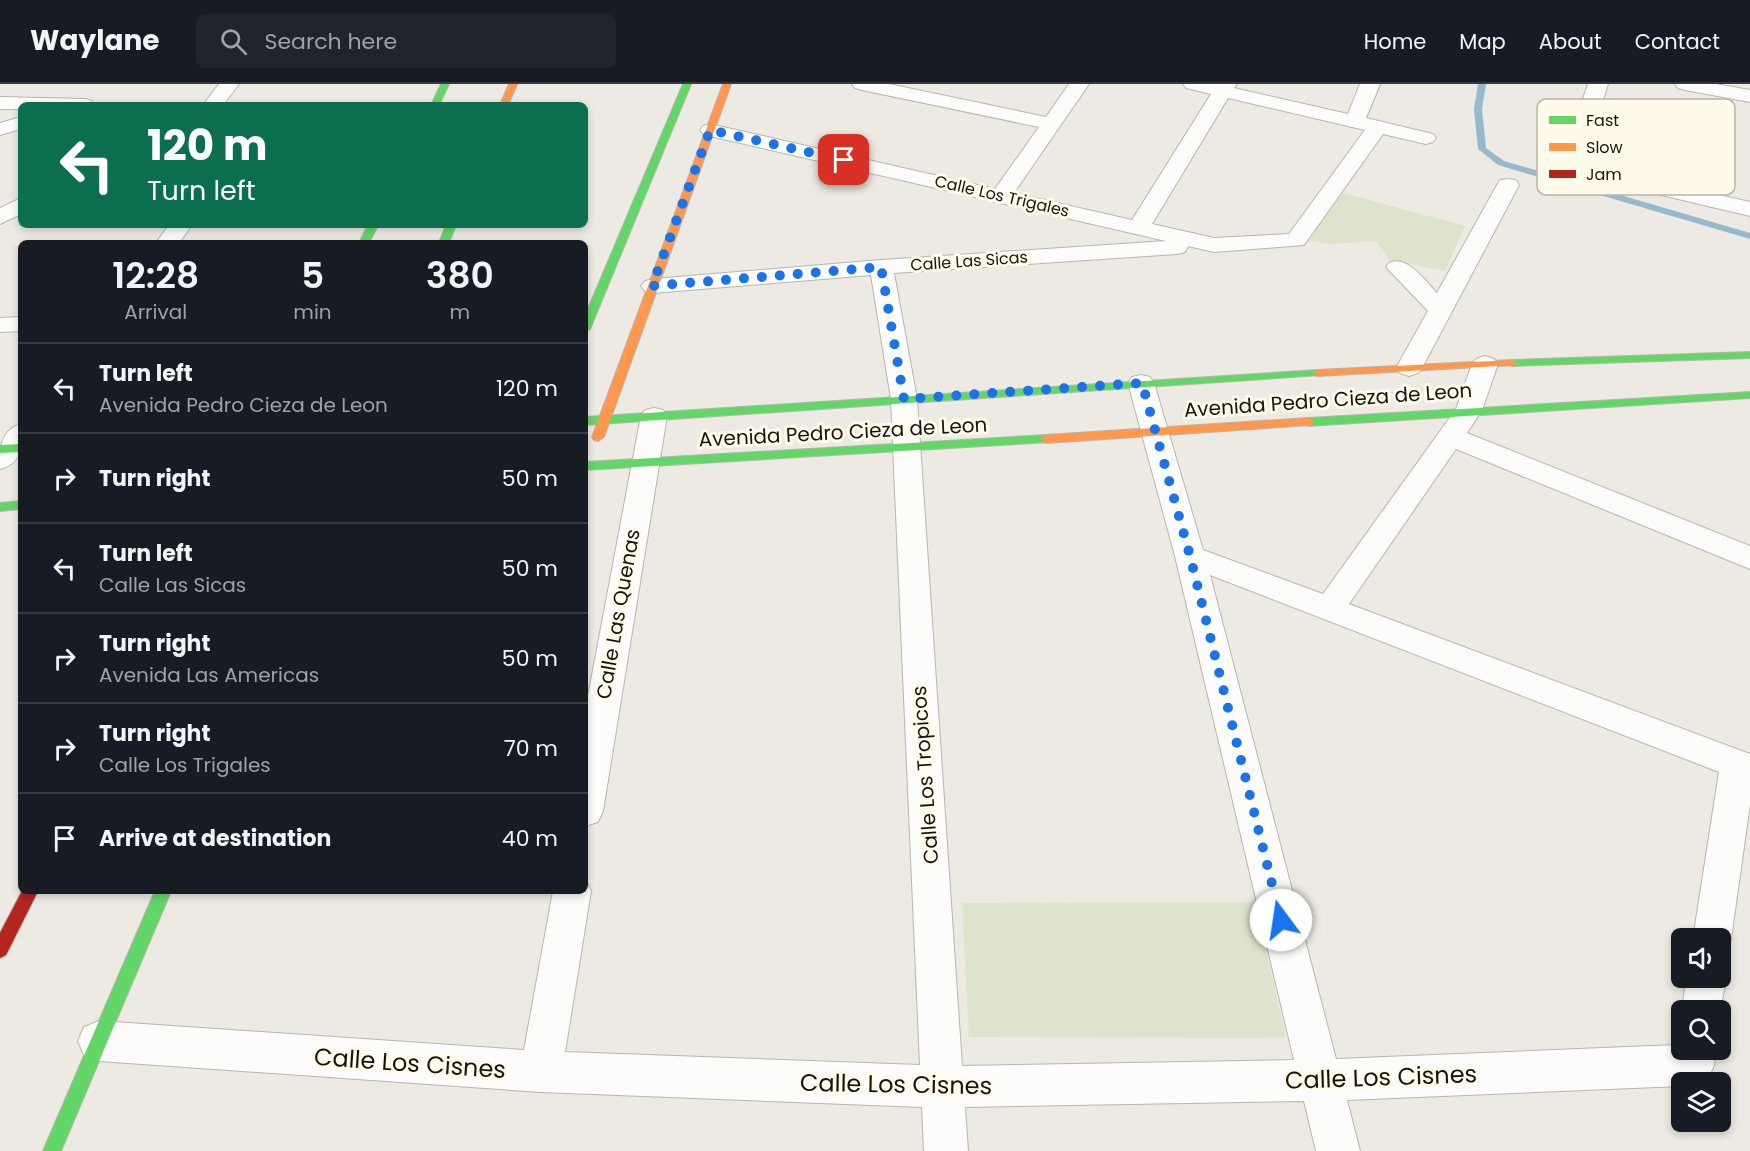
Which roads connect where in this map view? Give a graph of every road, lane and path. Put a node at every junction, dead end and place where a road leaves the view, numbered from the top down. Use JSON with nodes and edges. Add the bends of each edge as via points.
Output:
{"nodes":[{"id":1,"x":230,"y":84,"type":"edge"},
{"id":2,"x":446,"y":84,"type":"edge"},
{"id":3,"x":513,"y":84,"type":"edge"},
{"id":4,"x":687,"y":84,"type":"edge"},
{"id":5,"x":727,"y":84,"type":"edge"},
{"id":6,"x":862,"y":84,"type":"edge"},
{"id":7,"x":1079,"y":84,"type":"edge"},
{"id":8,"x":1192,"y":84,"type":"edge"},
{"id":9,"x":1370,"y":84,"type":"edge"},
{"id":10,"x":1598,"y":84,"type":"edge"},
{"id":11,"x":1685,"y":84,"type":"edge"},
{"id":12,"x":1224,"y":87,"type":"edge"},
{"id":13,"x":1750,"y":96,"type":"edge"},
{"id":14,"x":1593,"y":99,"type":"edge"},
{"id":15,"x":215,"y":102,"type":"edge"},
{"id":16,"x":437,"y":102,"type":"edge"},
{"id":17,"x":505,"y":102,"type":"edge"},
{"id":18,"x":0,"y":103,"type":"edge"},
{"id":19,"x":18,"y":103,"type":"edge"},
{"id":20,"x":1355,"y":121,"type":"junction"},
{"id":21,"x":18,"y":124,"type":"edge"},
{"id":22,"x":1051,"y":124,"type":"junction"},
{"id":23,"x":1378,"y":126,"type":"junction"},
{"id":24,"x":0,"y":129,"type":"edge"},
{"id":25,"x":710,"y":130,"type":"junction"},
{"id":26,"x":1426,"y":138,"type":"dead end"},
{"id":27,"x":1508,"y":185,"type":"dead end"},
{"id":28,"x":1689,"y":195,"type":"edge"},
{"id":29,"x":1001,"y":196,"type":"junction"},
{"id":30,"x":18,"y":207,"type":"edge"},
{"id":31,"x":1750,"y":209,"type":"edge"},
{"id":32,"x":0,"y":216,"type":"edge"},
{"id":33,"x":179,"y":228,"type":"edge"},
{"id":34,"x":1138,"y":228,"type":"junction"},
{"id":35,"x":169,"y":240,"type":"edge"},
{"id":36,"x":1214,"y":245,"type":"junction"},
{"id":37,"x":881,"y":267,"type":"junction"},
{"id":38,"x":1398,"y":267,"type":"dead end"},
{"id":39,"x":652,"y":286,"type":"junction"},
{"id":40,"x":1441,"y":311,"type":"junction"},
{"id":41,"x":588,"y":322,"type":"edge"},
{"id":42,"x":18,"y":324,"type":"edge"},
{"id":43,"x":0,"y":325,"type":"edge"},
{"id":44,"x":1750,"y":355,"type":"edge"},
{"id":45,"x":1485,"y":364,"type":"junction"},
{"id":46,"x":1409,"y":368,"type":"junction"},
{"id":47,"x":1142,"y":383,"type":"junction"},
{"id":48,"x":1750,"y":394,"type":"edge"},
{"id":49,"x":904,"y":399,"type":"junction"},
{"id":50,"x":1469,"y":410,"type":"junction"},
{"id":51,"x":654,"y":416,"type":"junction"},
{"id":52,"x":603,"y":420,"type":"junction"},
{"id":53,"x":588,"y":421,"type":"edge"},
{"id":54,"x":1155,"y":431,"type":"junction"},
{"id":55,"x":1450,"y":436,"type":"junction"},
{"id":56,"x":905,"y":449,"type":"junction"},
{"id":57,"x":644,"y":463,"type":"junction"},
{"id":58,"x":588,"y":466,"type":"edge"},
{"id":59,"x":18,"y":505,"type":"edge"},
{"id":60,"x":0,"y":507,"type":"edge"},
{"id":61,"x":1190,"y":556,"type":"junction"},
{"id":62,"x":1750,"y":558,"type":"edge"},
{"id":63,"x":1329,"y":609,"type":"junction"},
{"id":64,"x":1744,"y":766,"type":"edge"},
{"id":65,"x":588,"y":794,"type":"edge"},
{"id":66,"x":28,"y":894,"type":"edge"},
{"id":67,"x":162,"y":894,"type":"edge"},
{"id":68,"x":571,"y":894,"type":"edge"},
{"id":69,"x":1714,"y":928,"type":"edge"},
{"id":70,"x":0,"y":950,"type":"edge"},
{"id":71,"x":99,"y":1041,"type":"junction"},
{"id":72,"x":1671,"y":1058,"type":"edge"},
{"id":73,"x":541,"y":1072,"type":"junction"},
{"id":74,"x":1320,"y":1080,"type":"junction"},
{"id":75,"x":944,"y":1087,"type":"junction"},
{"id":76,"x":52,"y":1151,"type":"edge"},
{"id":77,"x":946,"y":1151,"type":"edge"},
{"id":78,"x":1338,"y":1151,"type":"edge"}],
"edges":[{"from":1,"to":15,"type":"street"},
{"from":2,"to":16,"type":"street"},
{"from":3,"to":17,"type":"street"},
{"from":4,"to":41,"type":"street"},
{"from":5,"to":25,"type":"street"},
{"from":6,"to":22,"type":"street"},
{"from":7,"to":22,"type":"street"},
{"from":8,"to":12,"type":"street"},
{"from":9,"to":20,"type":"street"},
{"from":10,"to":14,"type":"street"},
{"from":11,"to":13,"type":"street"},
{"from":12,"to":20,"type":"street"},
{"from":12,"to":34,"type":"street"},
{"from":18,"to":19,"type":"street"},
{"from":20,"to":23,"type":"street"},
{"from":21,"to":24,"type":"street"},
{"from":22,"to":29,"type":"street"},
{"from":23,"to":26,"type":"street"},
{"from":23,"to":36,"type":"street","name":"Calle Los Trigales","via":[[1296,240]]},
{"from":25,"to":29,"type":"street","name":"Calle Los Trigales"},
{"from":25,"to":39,"type":"street"},
{"from":27,"to":40,"type":"street"},
{"from":28,"to":31,"type":"street"},
{"from":29,"to":34,"type":"street","name":"Calle Los Trigales"},
{"from":30,"to":32,"type":"street"},
{"from":33,"to":35,"type":"street"},
{"from":34,"to":36,"type":"street","name":"Calle Los Trigales"},
{"from":36,"to":37,"type":"street","name":"Calle Las Sicas"},
{"from":37,"to":39,"type":"street","name":"Calle Las Sicas"},
{"from":37,"to":49,"type":"street","name":"Calle Los Tropicos"},
{"from":38,"to":40,"type":"street"},
{"from":39,"to":52,"type":"street"},
{"from":40,"to":46,"type":"street"},
{"from":42,"to":43,"type":"street"},
{"from":44,"to":45,"type":"street","name":"Avenida Pedro Cieza de Leon"},
{"from":45,"to":46,"type":"street","name":"Avenida Pedro Cieza de Leon"},
{"from":45,"to":50,"type":"street"},
{"from":46,"to":47,"type":"street","name":"Avenida Pedro Cieza de Leon"},
{"from":47,"to":49,"type":"street","name":"Avenida Pedro Cieza de Leon"},
{"from":47,"to":54,"type":"street"},
{"from":48,"to":50,"type":"street","name":"Avenida Pedro Cieza de Leon"},
{"from":49,"to":51,"type":"street","name":"Avenida Pedro Cieza de Leon"},
{"from":49,"to":56,"type":"street","name":"Calle Los Tropicos"},
{"from":50,"to":54,"type":"street","name":"Avenida Pedro Cieza de Leon"},
{"from":50,"to":55,"type":"street"},
{"from":51,"to":52,"type":"street","name":"Avenida Pedro Cieza de Leon"},
{"from":51,"to":57,"type":"street","name":"Calle Las Quenas"},
{"from":52,"to":53,"type":"street","name":"Avenida Pedro Cieza de Leon"},
{"from":52,"to":58,"type":"street"},
{"from":54,"to":56,"type":"street","name":"Avenida Pedro Cieza de Leon"},
{"from":54,"to":61,"type":"street"},
{"from":55,"to":62,"type":"street"},
{"from":55,"to":63,"type":"street"},
{"from":56,"to":57,"type":"street","name":"Avenida Pedro Cieza de Leon"},
{"from":56,"to":75,"type":"street","name":"Calle Los Tropicos"},
{"from":57,"to":58,"type":"street","name":"Avenida Pedro Cieza de Leon"},
{"from":57,"to":65,"type":"street","name":"Calle Las Quenas"},
{"from":59,"to":60,"type":"street"},
{"from":61,"to":63,"type":"street"},
{"from":61,"to":74,"type":"street"},
{"from":63,"to":64,"type":"street"},
{"from":64,"to":69,"type":"street"},
{"from":66,"to":70,"type":"street"},
{"from":67,"to":71,"type":"street"},
{"from":68,"to":73,"type":"street"},
{"from":71,"to":73,"type":"street","name":"Calle Los Cisnes"},
{"from":71,"to":76,"type":"street"},
{"from":72,"to":74,"type":"street","name":"Calle Los Cisnes"},
{"from":73,"to":75,"type":"street","name":"Calle Los Cisnes"},
{"from":74,"to":75,"type":"street","name":"Calle Los Cisnes"},
{"from":74,"to":78,"type":"street"},
{"from":75,"to":77,"type":"street","name":"Calle Los Tropicos"}]}
